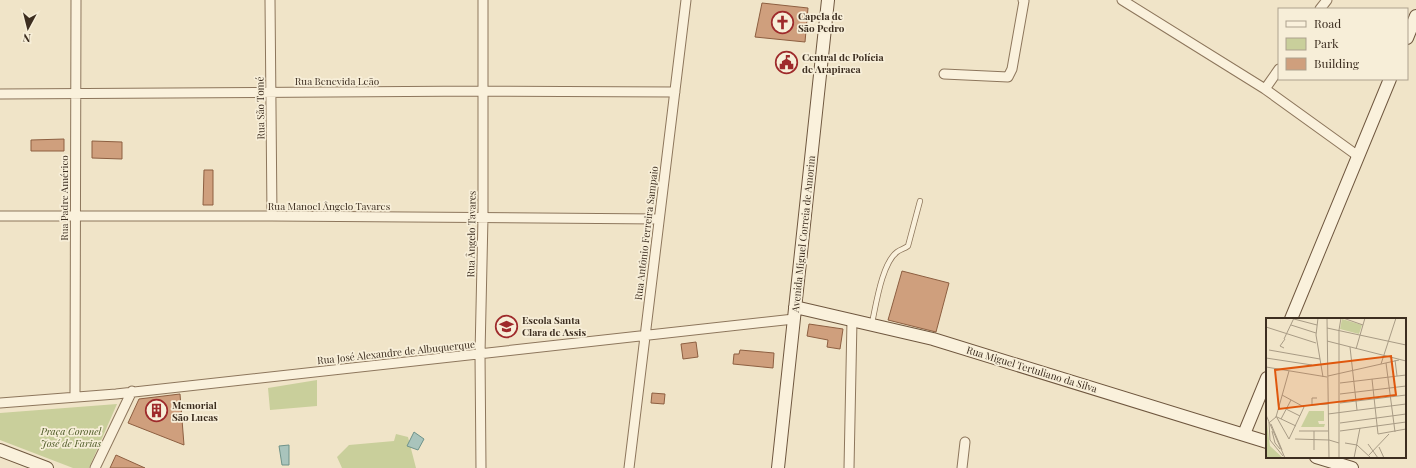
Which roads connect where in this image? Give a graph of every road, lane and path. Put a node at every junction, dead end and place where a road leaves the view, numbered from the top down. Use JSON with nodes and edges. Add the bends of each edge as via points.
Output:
{"nodes":[{"id":1,"x":76,"y":0,"type":"edge"},
{"id":2,"x":270,"y":0,"type":"edge"},
{"id":3,"x":483,"y":0,"type":"edge"},
{"id":4,"x":686,"y":0,"type":"edge"},
{"id":5,"x":828,"y":0,"type":"edge"},
{"id":6,"x":1023,"y":0,"type":"edge"},
{"id":7,"x":1122,"y":0,"type":"edge"},
{"id":8,"x":1416,"y":16,"type":"edge"},
{"id":9,"x":1408,"y":36,"type":"edge"},
{"id":10,"x":1278,"y":70,"type":"edge"},
{"id":11,"x":944,"y":74,"type":"dead end"},
{"id":12,"x":1390,"y":80,"type":"edge"},
{"id":13,"x":1265,"y":89,"type":"junction"},
{"id":14,"x":482,"y":91,"type":"junction"},
{"id":15,"x":270,"y":92,"type":"junction"},
{"id":16,"x":675,"y":92,"type":"junction"},
{"id":17,"x":0,"y":94,"type":"edge"},
{"id":18,"x":76,"y":94,"type":"junction"},
{"id":19,"x":1358,"y":156,"type":"junction"},
{"id":20,"x":920,"y":201,"type":"dead end"},
{"id":21,"x":0,"y":216,"type":"edge"},
{"id":22,"x":75,"y":216,"type":"junction"},
{"id":23,"x":272,"y":216,"type":"junction"},
{"id":24,"x":483,"y":217,"type":"junction"},
{"id":25,"x":658,"y":219,"type":"junction"},
{"id":26,"x":794,"y":313,"type":"junction"},
{"id":27,"x":1291,"y":318,"type":"edge"},
{"id":28,"x":852,"y":320,"type":"junction"},
{"id":29,"x":871,"y":325,"type":"junction"},
{"id":30,"x":645,"y":336,"type":"junction"},
{"id":31,"x":480,"y":354,"type":"junction"},
{"id":32,"x":1266,"y":380,"type":"edge"},
{"id":33,"x":132,"y":391,"type":"junction"},
{"id":34,"x":75,"y":396,"type":"junction"},
{"id":35,"x":0,"y":403,"type":"edge"},
{"id":36,"x":1244,"y":434,"type":"junction"},
{"id":37,"x":965,"y":442,"type":"dead end"},
{"id":38,"x":1266,"y":442,"type":"edge"},
{"id":39,"x":0,"y":450,"type":"edge"},
{"id":40,"x":1319,"y":458,"type":"edge"},
{"id":41,"x":47,"y":468,"type":"edge"},
{"id":42,"x":96,"y":468,"type":"edge"},
{"id":43,"x":481,"y":468,"type":"edge"},
{"id":44,"x":629,"y":468,"type":"edge"},
{"id":45,"x":778,"y":468,"type":"edge"},
{"id":46,"x":849,"y":468,"type":"edge"},
{"id":47,"x":962,"y":468,"type":"edge"},
{"id":48,"x":1352,"y":468,"type":"edge"}],
"edges":[{"from":1,"to":18,"type":"street","name":"Rua Padre Américo"},
{"from":2,"to":15,"type":"street","name":"Rua São Tomé"},
{"from":3,"to":14,"type":"street","name":"Rua Ângelo Tavares"},
{"from":4,"to":16,"type":"street","name":"Rua Antônio Ferreira Sampaio"},
{"from":5,"to":26,"type":"street","name":"Avenida Miguel Correia de Amorim"},
{"from":6,"to":11,"type":"street","via":[[1012,69],[1008,77]]},
{"from":7,"to":13,"type":"street"},
{"from":8,"to":9,"type":"street"},
{"from":10,"to":13,"type":"street"},
{"from":12,"to":19,"type":"street"},
{"from":13,"to":19,"type":"street"},
{"from":14,"to":15,"type":"street","name":"Rua Benevida Leão"},
{"from":14,"to":16,"type":"street","name":"Rua Benevida Leão"},
{"from":14,"to":24,"type":"street","name":"Rua Ângelo Tavares"},
{"from":15,"to":18,"type":"street","name":"Rua Benevida Leão"},
{"from":15,"to":23,"type":"street","name":"Rua São Tomé"},
{"from":16,"to":25,"type":"street","name":"Rua Antônio Ferreira Sampaio"},
{"from":17,"to":18,"type":"street","name":"Rua Benevida Leão"},
{"from":18,"to":22,"type":"street","name":"Rua Padre Américo"},
{"from":19,"to":27,"type":"street"},
{"from":20,"to":29,"type":"lane","via":[[908,246],[897,252],[886,266]]},
{"from":21,"to":22,"type":"street","name":"Rua Manoel Ângelo Tavares"},
{"from":22,"to":23,"type":"street","name":"Rua Manoel Ângelo Tavares"},
{"from":22,"to":34,"type":"street","name":"Rua Padre Américo"},
{"from":23,"to":24,"type":"street","name":"Rua Manoel Ângelo Tavares"},
{"from":24,"to":25,"type":"street","name":"Rua Manoel Ângelo Tavares"},
{"from":24,"to":31,"type":"street","name":"Rua Ângelo Tavares"},
{"from":25,"to":30,"type":"street","name":"Rua Antônio Ferreira Sampaio"},
{"from":26,"to":28,"type":"street","name":"Rua Miguel Tertuliano da Silva"},
{"from":26,"to":30,"type":"street","name":"Rua José Alexandre de Albuquerque"},
{"from":26,"to":45,"type":"street","name":"Avenida Miguel Correia de Amorim"},
{"from":28,"to":29,"type":"street","name":"Rua Miguel Tertuliano da Silva"},
{"from":28,"to":46,"type":"street"},
{"from":29,"to":36,"type":"street","name":"Rua Miguel Tertuliano da Silva","via":[[933,339]]},
{"from":30,"to":31,"type":"street","name":"Rua José Alexandre de Albuquerque"},
{"from":30,"to":44,"type":"street","name":"Rua Antônio Ferreira Sampaio"},
{"from":31,"to":33,"type":"street","name":"Rua José Alexandre de Albuquerque"},
{"from":31,"to":43,"type":"street","name":"Rua Ângelo Tavares"},
{"from":32,"to":36,"type":"street"},
{"from":33,"to":34,"type":"street","name":"Rua José Alexandre de Albuquerque"},
{"from":33,"to":42,"type":"street"},
{"from":34,"to":35,"type":"street","name":"Rua José Alexandre de Albuquerque"},
{"from":36,"to":38,"type":"street","name":"Rua Miguel Tertuliano da Silva"},
{"from":37,"to":47,"type":"street"},
{"from":39,"to":41,"type":"street"},
{"from":40,"to":48,"type":"street"}]}
